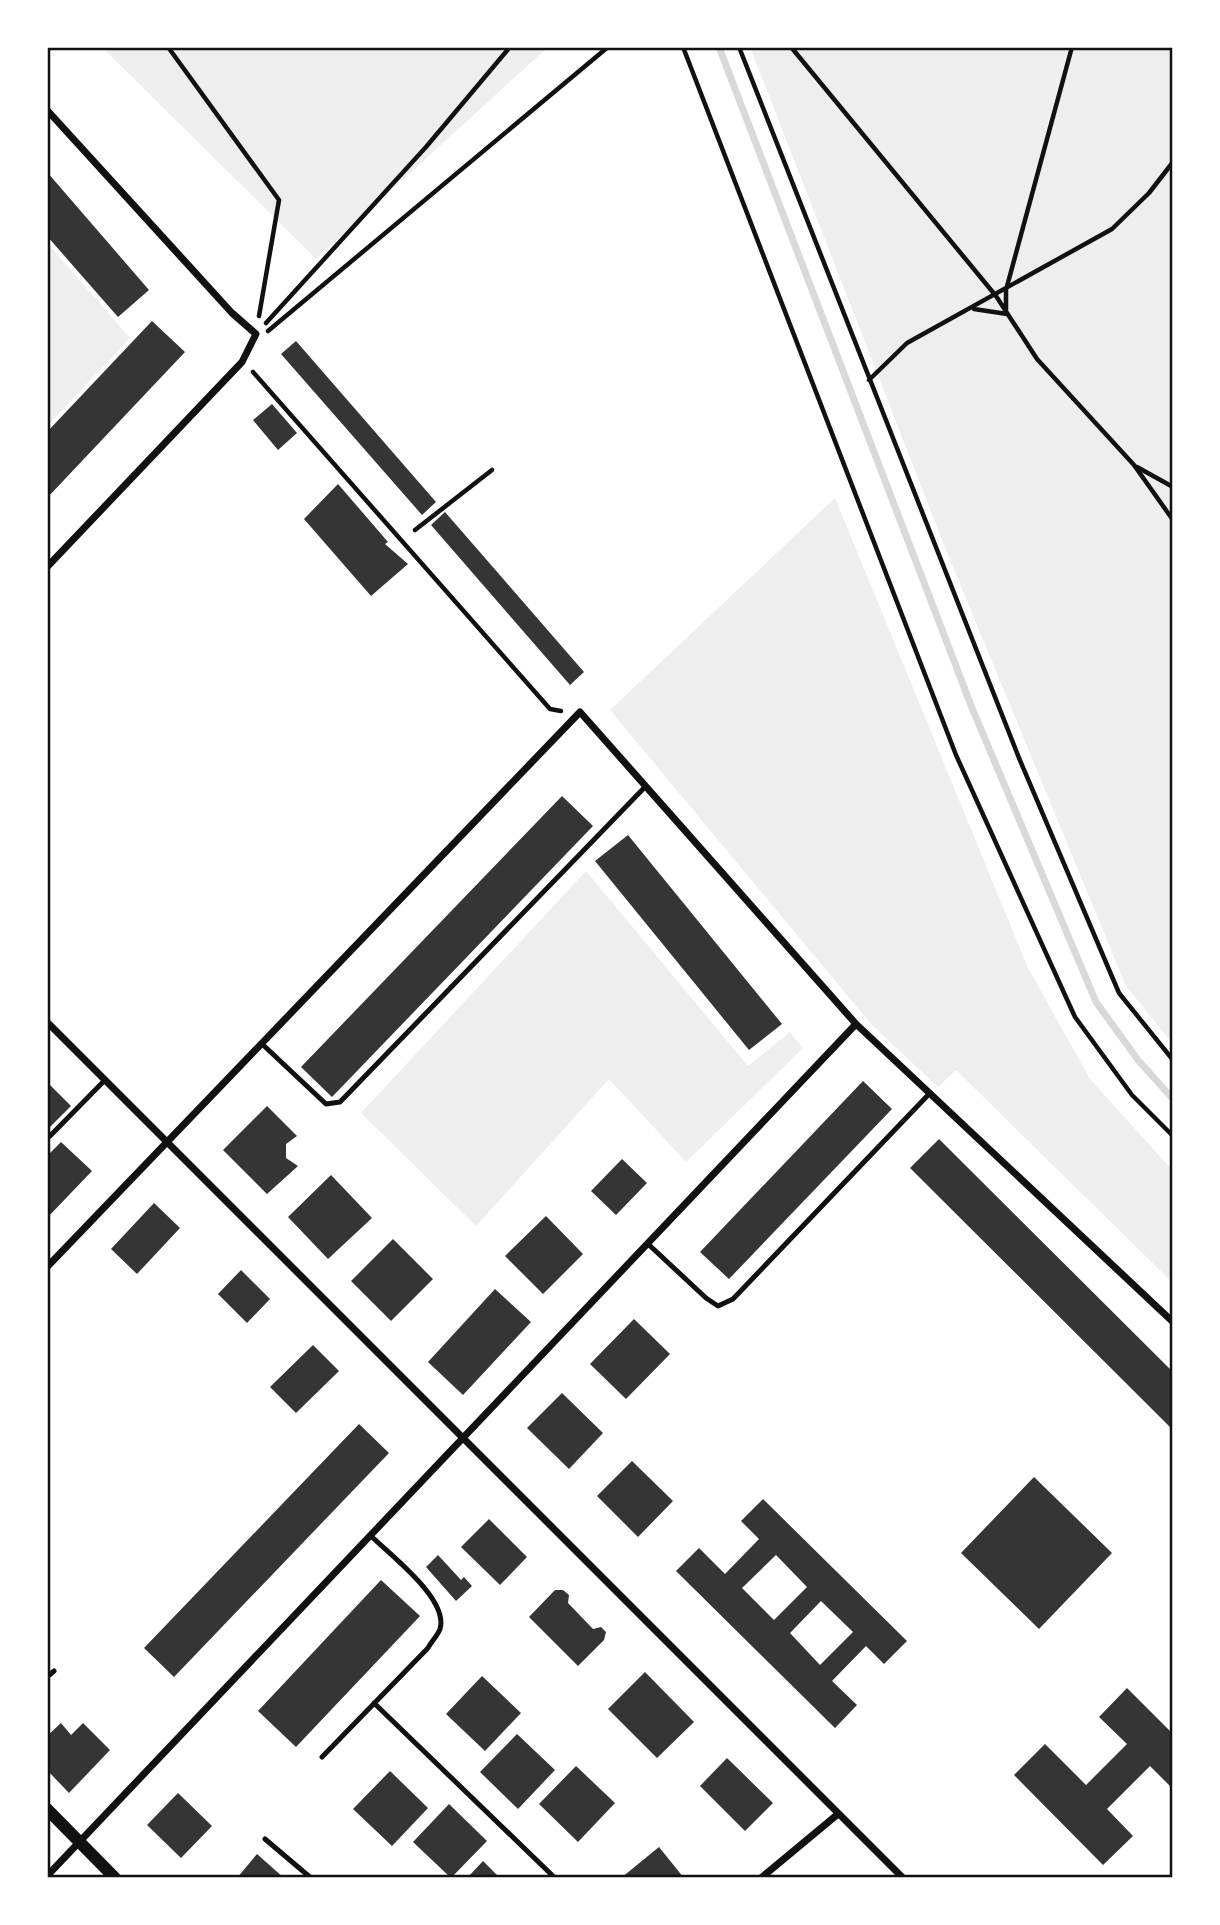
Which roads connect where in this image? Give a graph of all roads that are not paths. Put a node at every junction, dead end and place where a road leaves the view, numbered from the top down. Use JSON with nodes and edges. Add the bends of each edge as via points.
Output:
{"nodes":[{"id":1,"x":47,"y":110,"type":"edge"},
{"id":2,"x":47,"y":567,"type":"edge"},
{"id":3,"x":645,"y":788,"type":"junction"},
{"id":4,"x":47,"y":1022,"type":"edge"},
{"id":5,"x":856,"y":1024,"type":"junction"},
{"id":6,"x":261,"y":1043,"type":"junction"},
{"id":7,"x":105,"y":1080,"type":"junction"},
{"id":8,"x":930,"y":1093,"type":"junction"},
{"id":9,"x":50,"y":1136,"type":"dead end"},
{"id":10,"x":167,"y":1142,"type":"junction"},
{"id":11,"x":647,"y":1243,"type":"junction"},
{"id":12,"x":47,"y":1267,"type":"edge"},
{"id":13,"x":1173,"y":1322,"type":"edge"},
{"id":14,"x":462,"y":1438,"type":"junction"},
{"id":15,"x":370,"y":1535,"type":"junction"},
{"id":16,"x":54,"y":1671,"type":"dead end"},
{"id":17,"x":47,"y":1677,"type":"edge"},
{"id":18,"x":374,"y":1703,"type":"junction"},
{"id":19,"x":322,"y":1757,"type":"dead end"},
{"id":20,"x":47,"y":1809,"type":"edge"},
{"id":21,"x":838,"y":1814,"type":"junction"},
{"id":22,"x":265,"y":1839,"type":"dead end"},
{"id":23,"x":78,"y":1841,"type":"junction"},
{"id":24,"x":47,"y":1876,"type":"edge"},
{"id":25,"x":116,"y":1878,"type":"edge"},
{"id":26,"x":311,"y":1878,"type":"edge"},
{"id":27,"x":555,"y":1878,"type":"edge"},
{"id":28,"x":761,"y":1878,"type":"edge"},
{"id":29,"x":903,"y":1878,"type":"edge"}],
"edges":[{"from":1,"to":2,"type":"street","via":[[256,334],[242,362]]},
{"from":3,"to":5,"type":"street"},
{"from":3,"to":6,"type":"lane","via":[[340,1102],[326,1104]]},
{"from":3,"to":6,"type":"street","via":[[579,713]]},
{"from":4,"to":7,"type":"street"},
{"from":5,"to":8,"type":"street"},
{"from":5,"to":11,"type":"street"},
{"from":6,"to":10,"type":"street"},
{"from":7,"to":9,"type":"lane"},
{"from":7,"to":10,"type":"street"},
{"from":8,"to":11,"type":"lane","via":[[733,1299],[718,1306]]},
{"from":8,"to":13,"type":"street"},
{"from":10,"to":12,"type":"street"},
{"from":10,"to":14,"type":"street"},
{"from":11,"to":14,"type":"street"},
{"from":14,"to":15,"type":"street"},
{"from":14,"to":21,"type":"street"},
{"from":15,"to":18,"type":"lane","via":[[431,1594],[439,1609],[440,1629],[428,1648]]},
{"from":15,"to":23,"type":"street"},
{"from":16,"to":17,"type":"lane"},
{"from":18,"to":19,"type":"lane"},
{"from":18,"to":27,"type":"lane"},
{"from":20,"to":23,"type":"street"},
{"from":21,"to":28,"type":"street"},
{"from":21,"to":29,"type":"street"},
{"from":22,"to":26,"type":"lane"},
{"from":23,"to":24,"type":"street"},
{"from":23,"to":25,"type":"street"}]}
